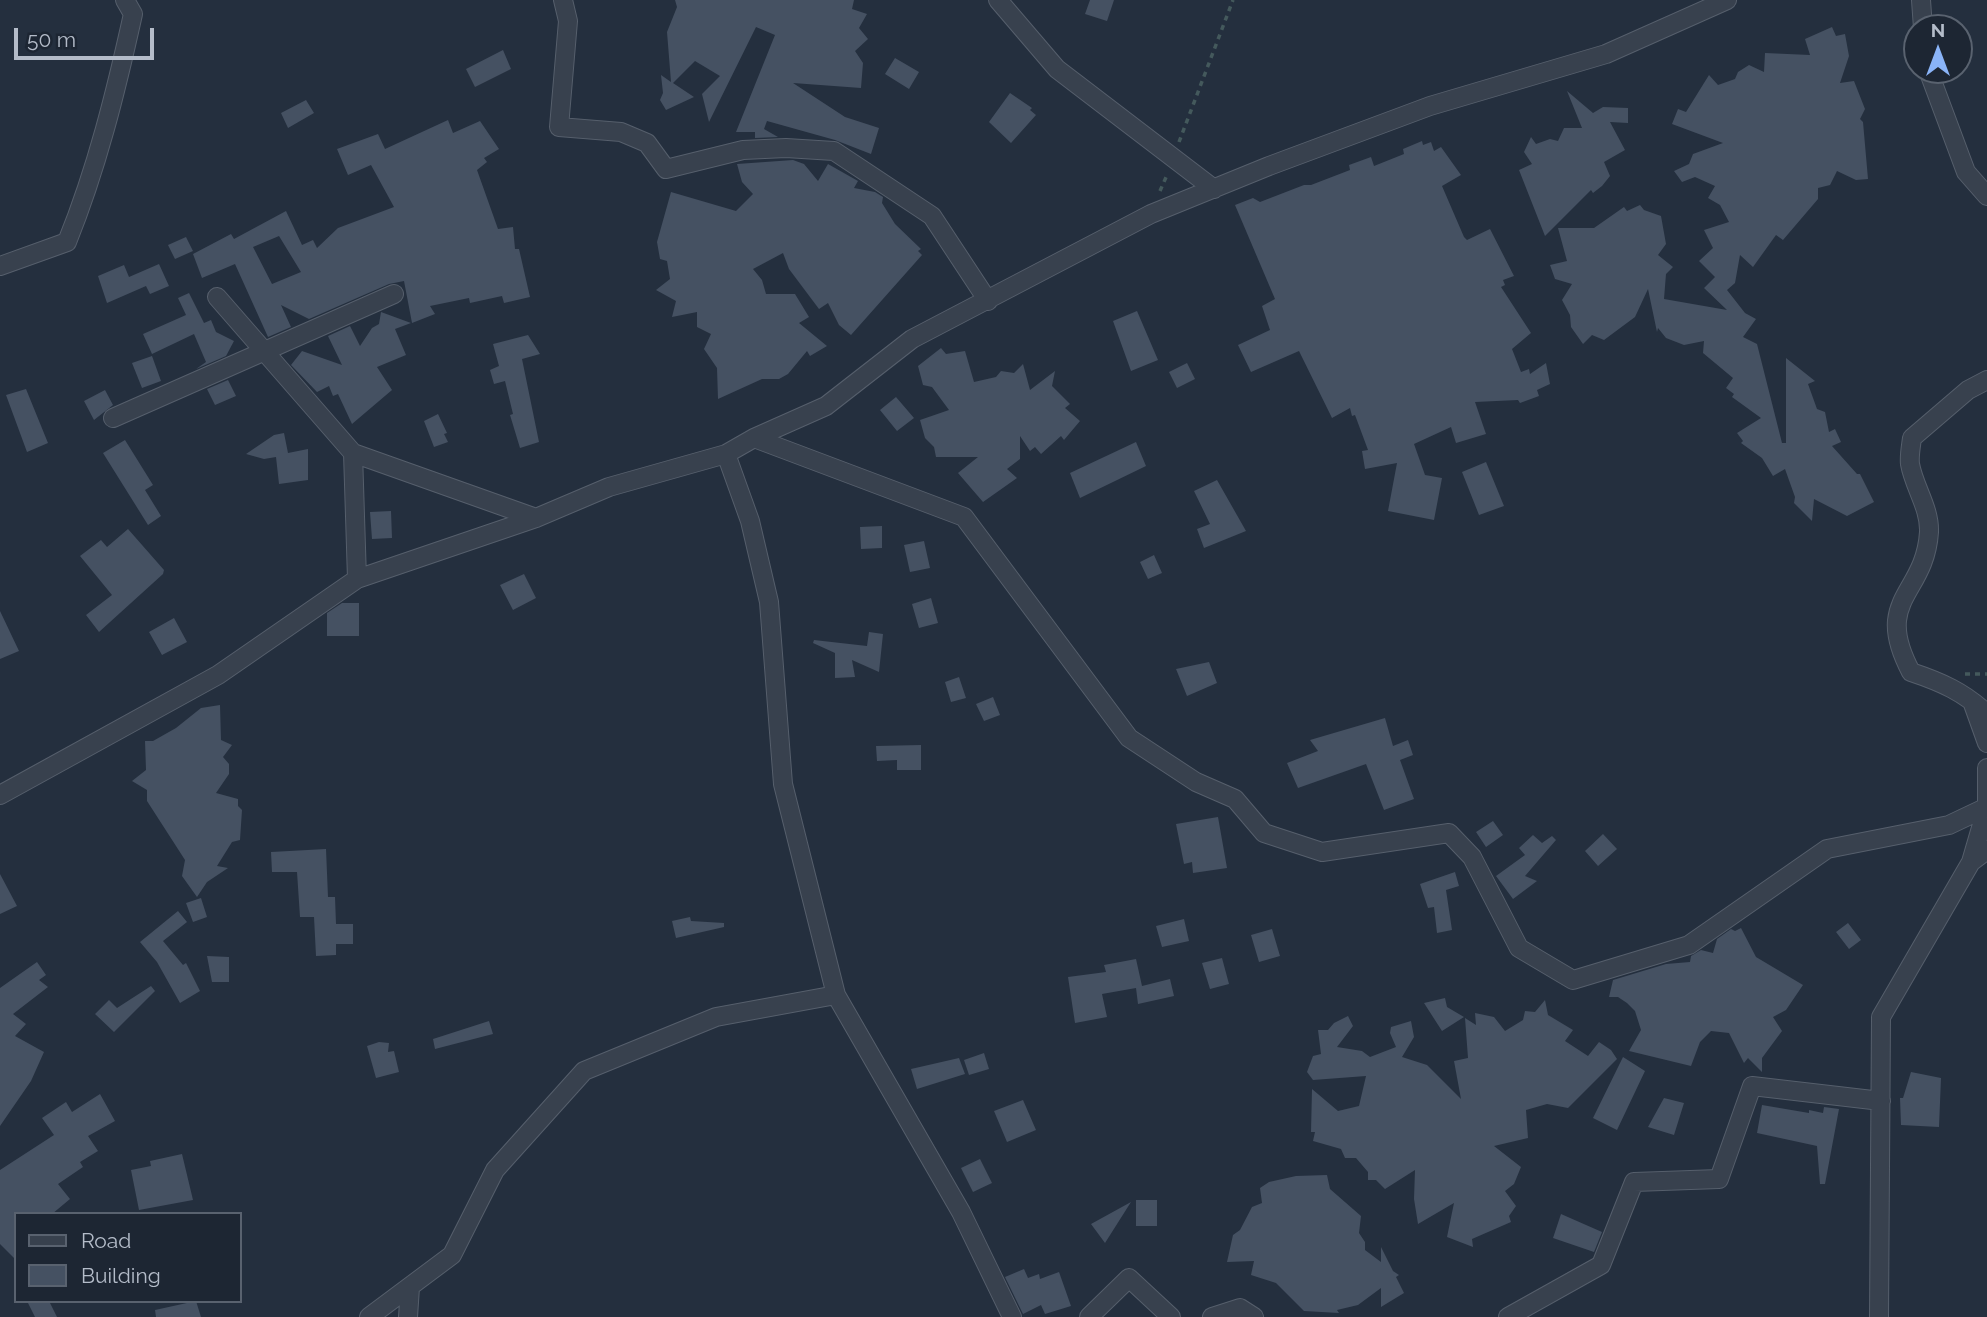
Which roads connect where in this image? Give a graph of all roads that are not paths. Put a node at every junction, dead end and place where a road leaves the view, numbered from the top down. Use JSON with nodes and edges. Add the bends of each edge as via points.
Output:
{"nodes":[{"id":1,"x":563,"y":0,"type":"edge"},
{"id":2,"x":998,"y":0,"type":"edge"},
{"id":3,"x":1727,"y":0,"type":"edge"},
{"id":4,"x":131,"y":4,"type":"edge"},
{"id":5,"x":1933,"y":84,"type":"edge"},
{"id":6,"x":1214,"y":189,"type":"junction"},
{"id":7,"x":1987,"y":196,"type":"edge"},
{"id":8,"x":0,"y":267,"type":"edge"},
{"id":9,"x":394,"y":295,"type":"dead end"},
{"id":10,"x":217,"y":297,"type":"dead end"},
{"id":11,"x":988,"y":301,"type":"junction"},
{"id":12,"x":265,"y":353,"type":"junction"},
{"id":13,"x":1987,"y":380,"type":"edge"},
{"id":14,"x":113,"y":418,"type":"dead end"},
{"id":15,"x":754,"y":438,"type":"junction"},
{"id":16,"x":353,"y":453,"type":"junction"},
{"id":17,"x":726,"y":454,"type":"junction"},
{"id":18,"x":536,"y":518,"type":"junction"},
{"id":19,"x":357,"y":579,"type":"junction"},
{"id":20,"x":1971,"y":699,"type":"junction"},
{"id":21,"x":1987,"y":714,"type":"edge"},
{"id":22,"x":1987,"y":743,"type":"edge"},
{"id":23,"x":1987,"y":768,"type":"edge"},
{"id":24,"x":0,"y":794,"type":"edge"},
{"id":25,"x":1987,"y":807,"type":"edge"},
{"id":26,"x":1987,"y":849,"type":"edge"},
{"id":27,"x":1971,"y":862,"type":"junction"},
{"id":28,"x":835,"y":995,"type":"junction"},
{"id":29,"x":1881,"y":1101,"type":"junction"},
{"id":30,"x":410,"y":1287,"type":"junction"},
{"id":31,"x":369,"y":1317,"type":"edge"},
{"id":32,"x":408,"y":1317,"type":"edge"},
{"id":33,"x":1012,"y":1317,"type":"edge"},
{"id":34,"x":1089,"y":1317,"type":"edge"},
{"id":35,"x":1171,"y":1317,"type":"edge"},
{"id":36,"x":1212,"y":1317,"type":"edge"},
{"id":37,"x":1254,"y":1317,"type":"edge"},
{"id":38,"x":1508,"y":1317,"type":"edge"},
{"id":39,"x":1879,"y":1317,"type":"edge"}],
"edges":[{"from":1,"to":11,"type":"street","via":[[568,21],[559,127],[621,132],[647,143],[666,169],[743,150],[834,151],[932,216]]},
{"from":2,"to":6,"type":"street","via":[[1057,69]]},
{"from":3,"to":6,"type":"street","via":[[1606,54],[1430,106]]},
{"from":4,"to":8,"type":"street","via":[[118,80],[67,242]]},
{"from":5,"to":7,"type":"street","via":[[1966,172]]},
{"from":6,"to":11,"type":"street","via":[[1151,214]]},
{"from":9,"to":12,"type":"street"},
{"from":10,"to":12,"type":"street"},
{"from":11,"to":15,"type":"street","via":[[912,340],[826,406]]},
{"from":12,"to":14,"type":"street"},
{"from":12,"to":16,"type":"street"},
{"from":13,"to":20,"type":"street","via":[[1968,390],[1912,438],[1910,463],[1929,528],[1927,547],[1899,606],[1895,628],[1898,648],[1911,672],[1944,683]]},
{"from":15,"to":17,"type":"street"},
{"from":15,"to":25,"type":"street","via":[[964,517],[1129,738],[1196,782],[1235,799],[1264,833],[1322,852],[1449,833],[1472,857],[1519,948],[1573,980],[1689,945],[1828,849],[1949,825]]},
{"from":16,"to":18,"type":"street"},
{"from":16,"to":19,"type":"street"},
{"from":17,"to":18,"type":"street","via":[[609,487]]},
{"from":17,"to":28,"type":"street","via":[[750,521],[769,602],[783,784]]},
{"from":18,"to":19,"type":"street"},
{"from":19,"to":24,"type":"street","via":[[218,675]]},
{"from":20,"to":21,"type":"street"},
{"from":20,"to":22,"type":"street"},
{"from":23,"to":25,"type":"street"},
{"from":25,"to":27,"type":"street"},
{"from":26,"to":27,"type":"street"},
{"from":27,"to":29,"type":"street","via":[[1881,1017]]},
{"from":28,"to":30,"type":"street","via":[[716,1017],[584,1071],[495,1170],[452,1255]]},
{"from":28,"to":33,"type":"street","via":[[961,1212]]},
{"from":29,"to":38,"type":"street","via":[[1752,1086],[1719,1179],[1634,1182],[1601,1265]]},
{"from":29,"to":39,"type":"street"},
{"from":30,"to":31,"type":"street"},
{"from":30,"to":32,"type":"street"},
{"from":34,"to":35,"type":"street","via":[[1129,1278]]},
{"from":36,"to":37,"type":"street","via":[[1240,1308]]}]}
